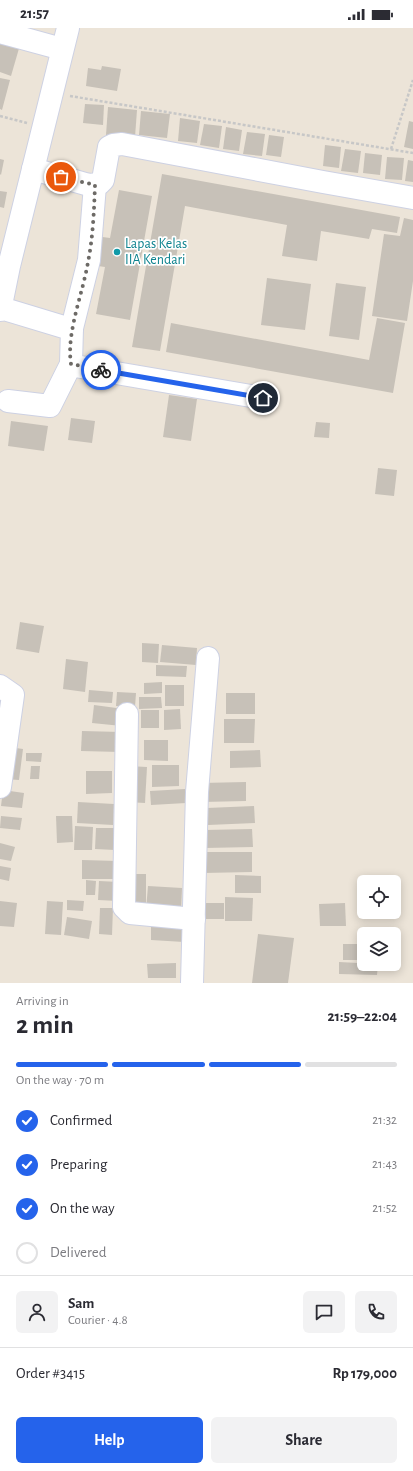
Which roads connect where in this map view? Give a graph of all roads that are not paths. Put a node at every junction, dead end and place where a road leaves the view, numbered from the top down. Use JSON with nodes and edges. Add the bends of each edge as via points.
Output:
{"nodes":[{"id":1,"x":68,"y":28,"type":"edge"},
{"id":2,"x":0,"y":32,"type":"edge"},
{"id":3,"x":62,"y":49,"type":"junction"},
{"id":4,"x":33,"y":169,"type":"junction"},
{"id":5,"x":95,"y":185,"type":"junction"},
{"id":6,"x":413,"y":198,"type":"edge"},
{"id":7,"x":5,"y":264,"type":"edge"},
{"id":8,"x":0,"y":309,"type":"edge"},
{"id":9,"x":72,"y":328,"type":"junction"},
{"id":10,"x":71,"y":364,"type":"junction"},
{"id":11,"x":263,"y":398,"type":"dead end"},
{"id":12,"x":8,"y":401,"type":"dead end"},
{"id":13,"x":208,"y":658,"type":"dead end"},
{"id":14,"x":0,"y":686,"type":"edge"},
{"id":15,"x":127,"y":714,"type":"dead end"},
{"id":16,"x":0,"y":787,"type":"edge"},
{"id":17,"x":194,"y":919,"type":"junction"},
{"id":18,"x":192,"y":983,"type":"edge"}],
"edges":[{"from":1,"to":3,"type":"street"},
{"from":2,"to":3,"type":"street"},
{"from":3,"to":4,"type":"street"},
{"from":4,"to":5,"type":"street"},
{"from":4,"to":7,"type":"street"},
{"from":5,"to":6,"type":"street","via":[[103,180],[109,147],[122,144]]},
{"from":5,"to":9,"type":"street","via":[[89,260]]},
{"from":7,"to":8,"type":"street"},
{"from":8,"to":9,"type":"street"},
{"from":9,"to":10,"type":"street"},
{"from":10,"to":11,"type":"street"},
{"from":10,"to":12,"type":"street","via":[[50,406]]},
{"from":13,"to":17,"type":"street","via":[[197,792]]},
{"from":14,"to":16,"type":"street","via":[[13,695]]},
{"from":15,"to":17,"type":"street","via":[[124,907],[130,913]]},
{"from":17,"to":18,"type":"street"}]}
